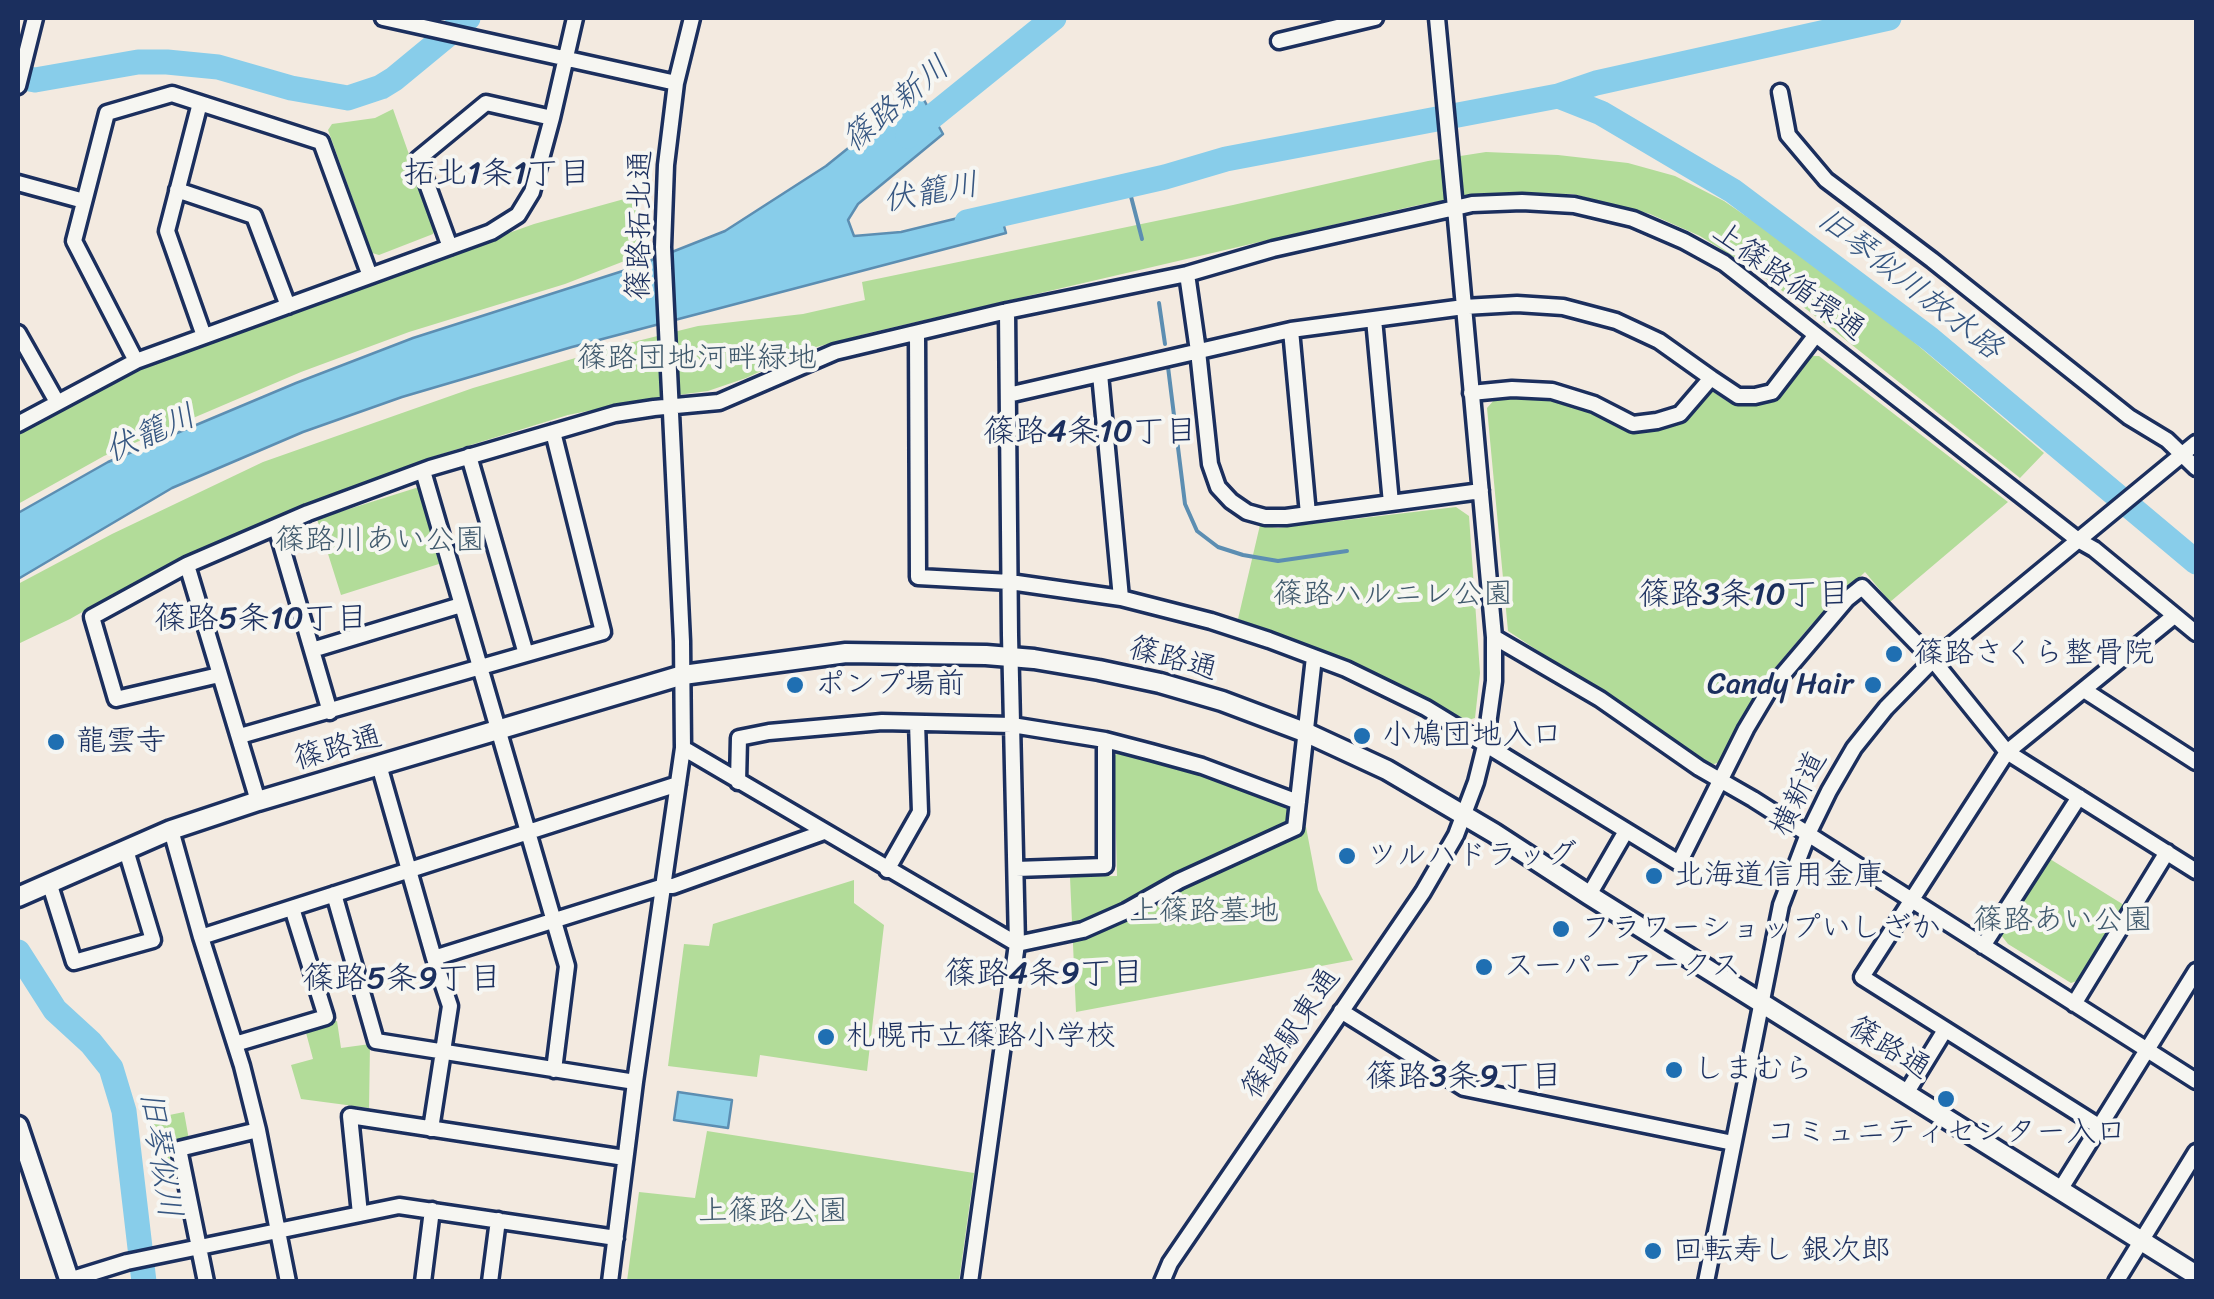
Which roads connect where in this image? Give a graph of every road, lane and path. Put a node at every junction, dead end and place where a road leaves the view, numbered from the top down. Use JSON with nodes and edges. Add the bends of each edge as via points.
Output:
{"nodes":[{"id":1,"x":35,"y":18,"type":"edge"},
{"id":2,"x":383,"y":18,"type":"edge"},
{"id":3,"x":575,"y":18,"type":"edge"},
{"id":4,"x":692,"y":18,"type":"edge"},
{"id":5,"x":1375,"y":18,"type":"edge"},
{"id":6,"x":1437,"y":18,"type":"edge"},
{"id":7,"x":1279,"y":40,"type":"dead end"},
{"id":8,"x":565,"y":58,"type":"junction"},
{"id":9,"x":676,"y":84,"type":"junction"},
{"id":10,"x":18,"y":86,"type":"edge"},
{"id":11,"x":1780,"y":92,"type":"dead end"},
{"id":12,"x":200,"y":103,"type":"junction"},
{"id":13,"x":552,"y":118,"type":"junction"},
{"id":14,"x":18,"y":183,"type":"edge"},
{"id":15,"x":178,"y":190,"type":"junction"},
{"id":16,"x":84,"y":200,"type":"junction"},
{"id":17,"x":1454,"y":208,"type":"junction"},
{"id":18,"x":450,"y":247,"type":"junction"},
{"id":19,"x":1187,"y":274,"type":"junction"},
{"id":20,"x":370,"y":276,"type":"junction"},
{"id":21,"x":288,"y":306,"type":"junction"},
{"id":22,"x":1464,"y":307,"type":"junction"},
{"id":23,"x":1007,"y":311,"type":"junction"},
{"id":24,"x":1374,"y":319,"type":"junction"},
{"id":25,"x":1291,"y":330,"type":"junction"},
{"id":26,"x":18,"y":332,"type":"edge"},
{"id":27,"x":917,"y":333,"type":"junction"},
{"id":28,"x":204,"y":336,"type":"junction"},
{"id":29,"x":1815,"y":336,"type":"junction"},
{"id":30,"x":1198,"y":351,"type":"junction"},
{"id":31,"x":136,"y":361,"type":"junction"},
{"id":32,"x":1100,"y":374,"type":"junction"},
{"id":33,"x":1710,"y":378,"type":"junction"},
{"id":34,"x":1472,"y":392,"type":"junction"},
{"id":35,"x":1008,"y":395,"type":"junction"},
{"id":36,"x":58,"y":402,"type":"junction"},
{"id":37,"x":672,"y":406,"type":"junction"},
{"id":38,"x":18,"y":424,"type":"edge"},
{"id":39,"x":552,"y":432,"type":"junction"},
{"id":40,"x":2196,"y":443,"type":"edge"},
{"id":41,"x":2182,"y":455,"type":"junction"},
{"id":42,"x":469,"y":456,"type":"junction"},
{"id":43,"x":2196,"y":468,"type":"edge"},
{"id":44,"x":422,"y":470,"type":"junction"},
{"id":45,"x":1481,"y":491,"type":"junction"},
{"id":46,"x":1390,"y":503,"type":"junction"},
{"id":47,"x":1308,"y":514,"type":"junction"},
{"id":48,"x":276,"y":527,"type":"junction"},
{"id":49,"x":2078,"y":540,"type":"junction"},
{"id":50,"x":187,"y":565,"type":"junction"},
{"id":51,"x":1010,"y":582,"type":"junction"},
{"id":52,"x":1121,"y":598,"type":"junction"},
{"id":53,"x":462,"y":605,"type":"junction"},
{"id":54,"x":2174,"y":616,"type":"junction"},
{"id":55,"x":2196,"y":633,"type":"edge"},
{"id":56,"x":1494,"y":637,"type":"junction"},
{"id":57,"x":312,"y":650,"type":"junction"},
{"id":58,"x":526,"y":654,"type":"junction"},
{"id":59,"x":1011,"y":657,"type":"junction"},
{"id":60,"x":1314,"y":657,"type":"junction"},
{"id":61,"x":1932,"y":660,"type":"junction"},
{"id":62,"x":480,"y":668,"type":"junction"},
{"id":63,"x":219,"y":676,"type":"junction"},
{"id":64,"x":683,"y":676,"type":"junction"},
{"id":65,"x":2084,"y":690,"type":"junction"},
{"id":66,"x":330,"y":712,"type":"junction"},
{"id":67,"x":918,"y":723,"type":"junction"},
{"id":68,"x":1012,"y":726,"type":"junction"},
{"id":69,"x":499,"y":730,"type":"junction"},
{"id":70,"x":1307,"y":732,"type":"junction"},
{"id":71,"x":240,"y":736,"type":"junction"},
{"id":72,"x":1105,"y":740,"type":"junction"},
{"id":73,"x":1485,"y":746,"type":"junction"},
{"id":74,"x":682,"y":748,"type":"junction"},
{"id":75,"x":2007,"y":752,"type":"junction"},
{"id":76,"x":2196,"y":762,"type":"edge"},
{"id":77,"x":379,"y":765,"type":"junction"},
{"id":78,"x":1721,"y":780,"type":"junction"},
{"id":79,"x":738,"y":782,"type":"junction"},
{"id":80,"x":678,"y":784,"type":"junction"},
{"id":81,"x":2079,"y":797,"type":"junction"},
{"id":82,"x":258,"y":801,"type":"junction"},
{"id":83,"x":1298,"y":802,"type":"junction"},
{"id":84,"x":1464,"y":816,"type":"junction"},
{"id":85,"x":171,"y":830,"type":"junction"},
{"id":86,"x":1626,"y":831,"type":"junction"},
{"id":87,"x":528,"y":832,"type":"junction"},
{"id":88,"x":824,"y":832,"type":"junction"},
{"id":89,"x":1808,"y":834,"type":"junction"},
{"id":90,"x":126,"y":850,"type":"junction"},
{"id":91,"x":2167,"y":852,"type":"junction"},
{"id":92,"x":409,"y":869,"type":"junction"},
{"id":93,"x":1016,"y":869,"type":"junction"},
{"id":94,"x":887,"y":870,"type":"junction"},
{"id":95,"x":2196,"y":871,"type":"edge"},
{"id":96,"x":48,"y":882,"type":"junction"},
{"id":97,"x":664,"y":886,"type":"junction"},
{"id":98,"x":334,"y":894,"type":"junction"},
{"id":99,"x":18,"y":896,"type":"edge"},
{"id":100,"x":1589,"y":896,"type":"junction"},
{"id":101,"x":1911,"y":900,"type":"junction"},
{"id":102,"x":292,"y":908,"type":"junction"},
{"id":103,"x":554,"y":921,"type":"junction"},
{"id":104,"x":201,"y":937,"type":"junction"},
{"id":105,"x":1018,"y":944,"type":"junction"},
{"id":106,"x":1983,"y":946,"type":"junction"},
{"id":107,"x":434,"y":958,"type":"junction"},
{"id":108,"x":2196,"y":971,"type":"edge"},
{"id":109,"x":1762,"y":1003,"type":"junction"},
{"id":110,"x":2074,"y":1004,"type":"junction"},
{"id":111,"x":1340,"y":1012,"type":"junction"},
{"id":112,"x":1945,"y":1030,"type":"junction"},
{"id":113,"x":235,"y":1044,"type":"junction"},
{"id":114,"x":2146,"y":1050,"type":"junction"},
{"id":115,"x":443,"y":1052,"type":"junction"},
{"id":116,"x":554,"y":1070,"type":"junction"},
{"id":117,"x":2196,"y":1080,"type":"edge"},
{"id":118,"x":635,"y":1082,"type":"junction"},
{"id":119,"x":1906,"y":1092,"type":"junction"},
{"id":120,"x":18,"y":1126,"type":"edge"},
{"id":121,"x":2100,"y":1127,"type":"junction"},
{"id":122,"x":431,"y":1129,"type":"junction"},
{"id":123,"x":258,"y":1130,"type":"junction"},
{"id":124,"x":1733,"y":1142,"type":"junction"},
{"id":125,"x":2196,"y":1152,"type":"edge"},
{"id":126,"x":625,"y":1158,"type":"junction"},
{"id":127,"x":25,"y":1176,"type":"edge"},
{"id":128,"x":2060,"y":1190,"type":"junction"},
{"id":129,"x":432,"y":1210,"type":"junction"},
{"id":130,"x":360,"y":1214,"type":"junction"},
{"id":131,"x":498,"y":1220,"type":"junction"},
{"id":132,"x":279,"y":1230,"type":"junction"},
{"id":133,"x":616,"y":1238,"type":"junction"},
{"id":134,"x":2142,"y":1240,"type":"junction"},
{"id":135,"x":198,"y":1247,"type":"junction"},
{"id":136,"x":2196,"y":1274,"type":"edge"},
{"id":137,"x":70,"y":1281,"type":"edge"},
{"id":138,"x":206,"y":1282,"type":"edge"},
{"id":139,"x":288,"y":1282,"type":"edge"},
{"id":140,"x":423,"y":1282,"type":"edge"},
{"id":141,"x":490,"y":1282,"type":"edge"},
{"id":142,"x":610,"y":1282,"type":"edge"},
{"id":143,"x":970,"y":1282,"type":"edge"},
{"id":144,"x":1162,"y":1282,"type":"edge"},
{"id":145,"x":1706,"y":1282,"type":"edge"},
{"id":146,"x":2116,"y":1282,"type":"edge"}],
"edges":[{"from":1,"to":10,"type":"street"},
{"from":2,"to":8,"type":"street"},
{"from":3,"to":8,"type":"street"},
{"from":4,"to":9,"type":"street","name":"篠路拓北通"},
{"from":5,"to":7,"type":"street"},
{"from":6,"to":17,"type":"street"},
{"from":8,"to":9,"type":"street"},
{"from":8,"to":13,"type":"street"},
{"from":9,"to":37,"type":"street","name":"篠路拓北通","via":[[664,248]]},
{"from":11,"to":41,"type":"street","via":[[1788,135],[1826,180]]},
{"from":12,"to":15,"type":"street"},
{"from":12,"to":16,"type":"street","via":[[172,94],[106,113]]},
{"from":12,"to":20,"type":"street","via":[[320,142]]},
{"from":13,"to":18,"type":"street","via":[[532,192],[518,215]]},
{"from":13,"to":18,"type":"street","via":[[486,103],[418,159]]},
{"from":14,"to":16,"type":"street"},
{"from":15,"to":21,"type":"street","via":[[254,216]]},
{"from":15,"to":28,"type":"street","via":[[167,232]]},
{"from":16,"to":31,"type":"street","via":[[74,241]]},
{"from":17,"to":19,"type":"street","name":"上篠路循環通"},
{"from":17,"to":22,"type":"street"},
{"from":17,"to":29,"type":"street","name":"上篠路循環通","via":[[1574,205],[1633,219],[1724,264]]},
{"from":18,"to":20,"type":"street"},
{"from":19,"to":23,"type":"street","name":"上篠路循環通"},
{"from":19,"to":30,"type":"street"},
{"from":20,"to":21,"type":"street"},
{"from":21,"to":28,"type":"street"},
{"from":22,"to":24,"type":"street"},
{"from":22,"to":33,"type":"street","via":[[1562,307],[1616,321],[1659,341]]},
{"from":22,"to":34,"type":"street"},
{"from":23,"to":27,"type":"street","name":"上篠路循環通"},
{"from":23,"to":35,"type":"street"},
{"from":24,"to":25,"type":"street"},
{"from":24,"to":46,"type":"street"},
{"from":25,"to":30,"type":"street"},
{"from":25,"to":47,"type":"street"},
{"from":26,"to":36,"type":"street"},
{"from":27,"to":37,"type":"street","name":"上篠路循環通","via":[[835,352],[718,402]]},
{"from":27,"to":51,"type":"street","via":[[918,577]]},
{"from":28,"to":31,"type":"street"},
{"from":29,"to":33,"type":"street","via":[[1772,392],[1738,396]]},
{"from":29,"to":49,"type":"street","name":"上篠路循環通"},
{"from":30,"to":32,"type":"street"},
{"from":30,"to":47,"type":"street","via":[[1218,486],[1247,512]]},
{"from":31,"to":36,"type":"street"},
{"from":32,"to":35,"type":"street"},
{"from":32,"to":52,"type":"street"},
{"from":33,"to":34,"type":"street","via":[[1680,414],[1632,424],[1552,391]]},
{"from":34,"to":45,"type":"street"},
{"from":35,"to":51,"type":"street"},
{"from":36,"to":38,"type":"street"},
{"from":37,"to":39,"type":"street","name":"上篠路循環通"},
{"from":37,"to":64,"type":"street","name":"篠路拓北通"},
{"from":39,"to":42,"type":"street","name":"上篠路循環通"},
{"from":39,"to":58,"type":"street","via":[[603,632]]},
{"from":40,"to":41,"type":"street","name":"横新道"},
{"from":41,"to":43,"type":"street"},
{"from":41,"to":49,"type":"street","name":"横新道"},
{"from":42,"to":44,"type":"street","name":"上篠路循環通"},
{"from":42,"to":58,"type":"street"},
{"from":44,"to":48,"type":"street","name":"上篠路循環通"},
{"from":44,"to":53,"type":"street"},
{"from":45,"to":46,"type":"street"},
{"from":45,"to":56,"type":"street"},
{"from":46,"to":47,"type":"street"},
{"from":48,"to":50,"type":"street","name":"上篠路循環通"},
{"from":48,"to":57,"type":"street"},
{"from":49,"to":54,"type":"street","name":"上篠路循環通"},
{"from":49,"to":61,"type":"street","name":"横新道"},
{"from":50,"to":63,"type":"street"},
{"from":50,"to":63,"type":"street","name":"上篠路循環通","via":[[92,616],[116,699]]},
{"from":51,"to":52,"type":"street"},
{"from":51,"to":59,"type":"street"},
{"from":52,"to":60,"type":"street","via":[[1212,620]]},
{"from":53,"to":57,"type":"street"},
{"from":53,"to":62,"type":"street"},
{"from":54,"to":55,"type":"street","name":"上篠路循環通"},
{"from":54,"to":65,"type":"street"},
{"from":56,"to":73,"type":"street"},
{"from":56,"to":78,"type":"street"},
{"from":57,"to":66,"type":"street"},
{"from":58,"to":62,"type":"street"},
{"from":59,"to":64,"type":"main road","name":"篠路通","via":[[846,653]]},
{"from":59,"to":68,"type":"street"},
{"from":59,"to":70,"type":"main road","name":"篠路通","via":[[1160,683]]},
{"from":60,"to":70,"type":"street"},
{"from":60,"to":73,"type":"street","via":[[1426,708]]},
{"from":61,"to":75,"type":"street"},
{"from":61,"to":78,"type":"street","via":[[1862,587],[1768,692]]},
{"from":61,"to":89,"type":"street","name":"横新道","via":[[1854,748]]},
{"from":62,"to":66,"type":"street"},
{"from":62,"to":69,"type":"street"},
{"from":63,"to":71,"type":"street"},
{"from":64,"to":69,"type":"main road","name":"篠路通"},
{"from":64,"to":74,"type":"street","name":"篠路拓北通"},
{"from":65,"to":75,"type":"street"},
{"from":65,"to":76,"type":"street"},
{"from":66,"to":71,"type":"street"},
{"from":67,"to":68,"type":"street"},
{"from":67,"to":79,"type":"street","via":[[739,738]]},
{"from":67,"to":94,"type":"street","via":[[920,812]]},
{"from":68,"to":72,"type":"street"},
{"from":68,"to":93,"type":"street"},
{"from":69,"to":77,"type":"main road","name":"篠路通"},
{"from":69,"to":87,"type":"street"},
{"from":70,"to":83,"type":"street"},
{"from":70,"to":84,"type":"main road","name":"篠路通"},
{"from":71,"to":82,"type":"street"},
{"from":72,"to":83,"type":"street"},
{"from":72,"to":93,"type":"street","via":[[1104,866]]},
{"from":73,"to":84,"type":"street"},
{"from":73,"to":86,"type":"street"},
{"from":74,"to":79,"type":"street"},
{"from":74,"to":80,"type":"street","name":"篠路拓北通"},
{"from":75,"to":81,"type":"street"},
{"from":75,"to":101,"type":"street"},
{"from":77,"to":82,"type":"main road","name":"篠路通"},
{"from":77,"to":92,"type":"street"},
{"from":78,"to":86,"type":"street","via":[[1679,863]]},
{"from":78,"to":89,"type":"street"},
{"from":79,"to":88,"type":"street"},
{"from":80,"to":87,"type":"street"},
{"from":80,"to":97,"type":"street","name":"篠路拓北通"},
{"from":81,"to":91,"type":"street"},
{"from":81,"to":106,"type":"street"},
{"from":82,"to":85,"type":"main road","name":"篠路通"},
{"from":83,"to":105,"type":"street","via":[[1295,828],[1084,930]]},
{"from":84,"to":100,"type":"main road","name":"篠路通"},
{"from":84,"to":111,"type":"street","name":"篠路駅東通","via":[[1423,892]]},
{"from":85,"to":90,"type":"main road","name":"篠路通"},
{"from":85,"to":104,"type":"street"},
{"from":86,"to":100,"type":"street"},
{"from":87,"to":92,"type":"street"},
{"from":87,"to":103,"type":"street"},
{"from":88,"to":94,"type":"street"},
{"from":88,"to":97,"type":"street"},
{"from":89,"to":101,"type":"street"},
{"from":89,"to":109,"type":"street","name":"横新道","via":[[1781,905]]},
{"from":90,"to":96,"type":"main road","name":"篠路通"},
{"from":90,"to":96,"type":"street","via":[[153,940],[74,962]]},
{"from":91,"to":95,"type":"street"},
{"from":91,"to":110,"type":"street"},
{"from":92,"to":98,"type":"street"},
{"from":92,"to":107,"type":"street"},
{"from":93,"to":105,"type":"street"},
{"from":94,"to":105,"type":"street"},
{"from":96,"to":99,"type":"main road","name":"篠路通"},
{"from":97,"to":103,"type":"street"},
{"from":97,"to":118,"type":"street","name":"篠路拓北通"},
{"from":98,"to":102,"type":"street"},
{"from":98,"to":115,"type":"street","via":[[376,1041]]},
{"from":100,"to":109,"type":"main road","name":"篠路通"},
{"from":101,"to":106,"type":"street"},
{"from":101,"to":112,"type":"street","via":[[1862,978]]},
{"from":102,"to":104,"type":"street"},
{"from":102,"to":113,"type":"street","via":[[326,1017]]},
{"from":103,"to":107,"type":"street"},
{"from":103,"to":116,"type":"street","via":[[568,966]]},
{"from":104,"to":113,"type":"street"},
{"from":105,"to":143,"type":"street"},
{"from":106,"to":110,"type":"street"},
{"from":107,"to":115,"type":"street","via":[[450,1006]]},
{"from":108,"to":114,"type":"street"},
{"from":109,"to":119,"type":"main road","name":"篠路通"},
{"from":109,"to":124,"type":"street","name":"横新道"},
{"from":110,"to":114,"type":"street"},
{"from":111,"to":124,"type":"street","via":[[1464,1088]]},
{"from":111,"to":144,"type":"street","name":"篠路駅東通"},
{"from":112,"to":119,"type":"street"},
{"from":112,"to":121,"type":"street"},
{"from":113,"to":123,"type":"street"},
{"from":114,"to":117,"type":"street"},
{"from":114,"to":121,"type":"street"},
{"from":115,"to":116,"type":"street"},
{"from":115,"to":122,"type":"street"},
{"from":116,"to":118,"type":"street"},
{"from":118,"to":126,"type":"street","name":"篠路拓北通"},
{"from":119,"to":128,"type":"main road","name":"篠路通"},
{"from":120,"to":127,"type":"main road"},
{"from":121,"to":128,"type":"street"},
{"from":122,"to":126,"type":"street"},
{"from":122,"to":130,"type":"street","via":[[350,1116]]},
{"from":123,"to":132,"type":"street"},
{"from":123,"to":135,"type":"street","via":[[179,1149]]},
{"from":124,"to":145,"type":"street","name":"横新道"},
{"from":125,"to":134,"type":"street"},
{"from":126,"to":133,"type":"street","name":"篠路拓北通"},
{"from":127,"to":137,"type":"main road"},
{"from":128,"to":134,"type":"main road","name":"篠路通"},
{"from":129,"to":130,"type":"street","via":[[400,1206]]},
{"from":129,"to":131,"type":"street"},
{"from":129,"to":140,"type":"street"},
{"from":130,"to":132,"type":"street"},
{"from":131,"to":133,"type":"street"},
{"from":131,"to":141,"type":"street"},
{"from":132,"to":135,"type":"street"},
{"from":132,"to":139,"type":"street"},
{"from":133,"to":142,"type":"street","name":"篠路拓北通"},
{"from":134,"to":136,"type":"main road","name":"篠路通"},
{"from":134,"to":146,"type":"street"},
{"from":135,"to":137,"type":"street"},
{"from":135,"to":138,"type":"street"}]}
